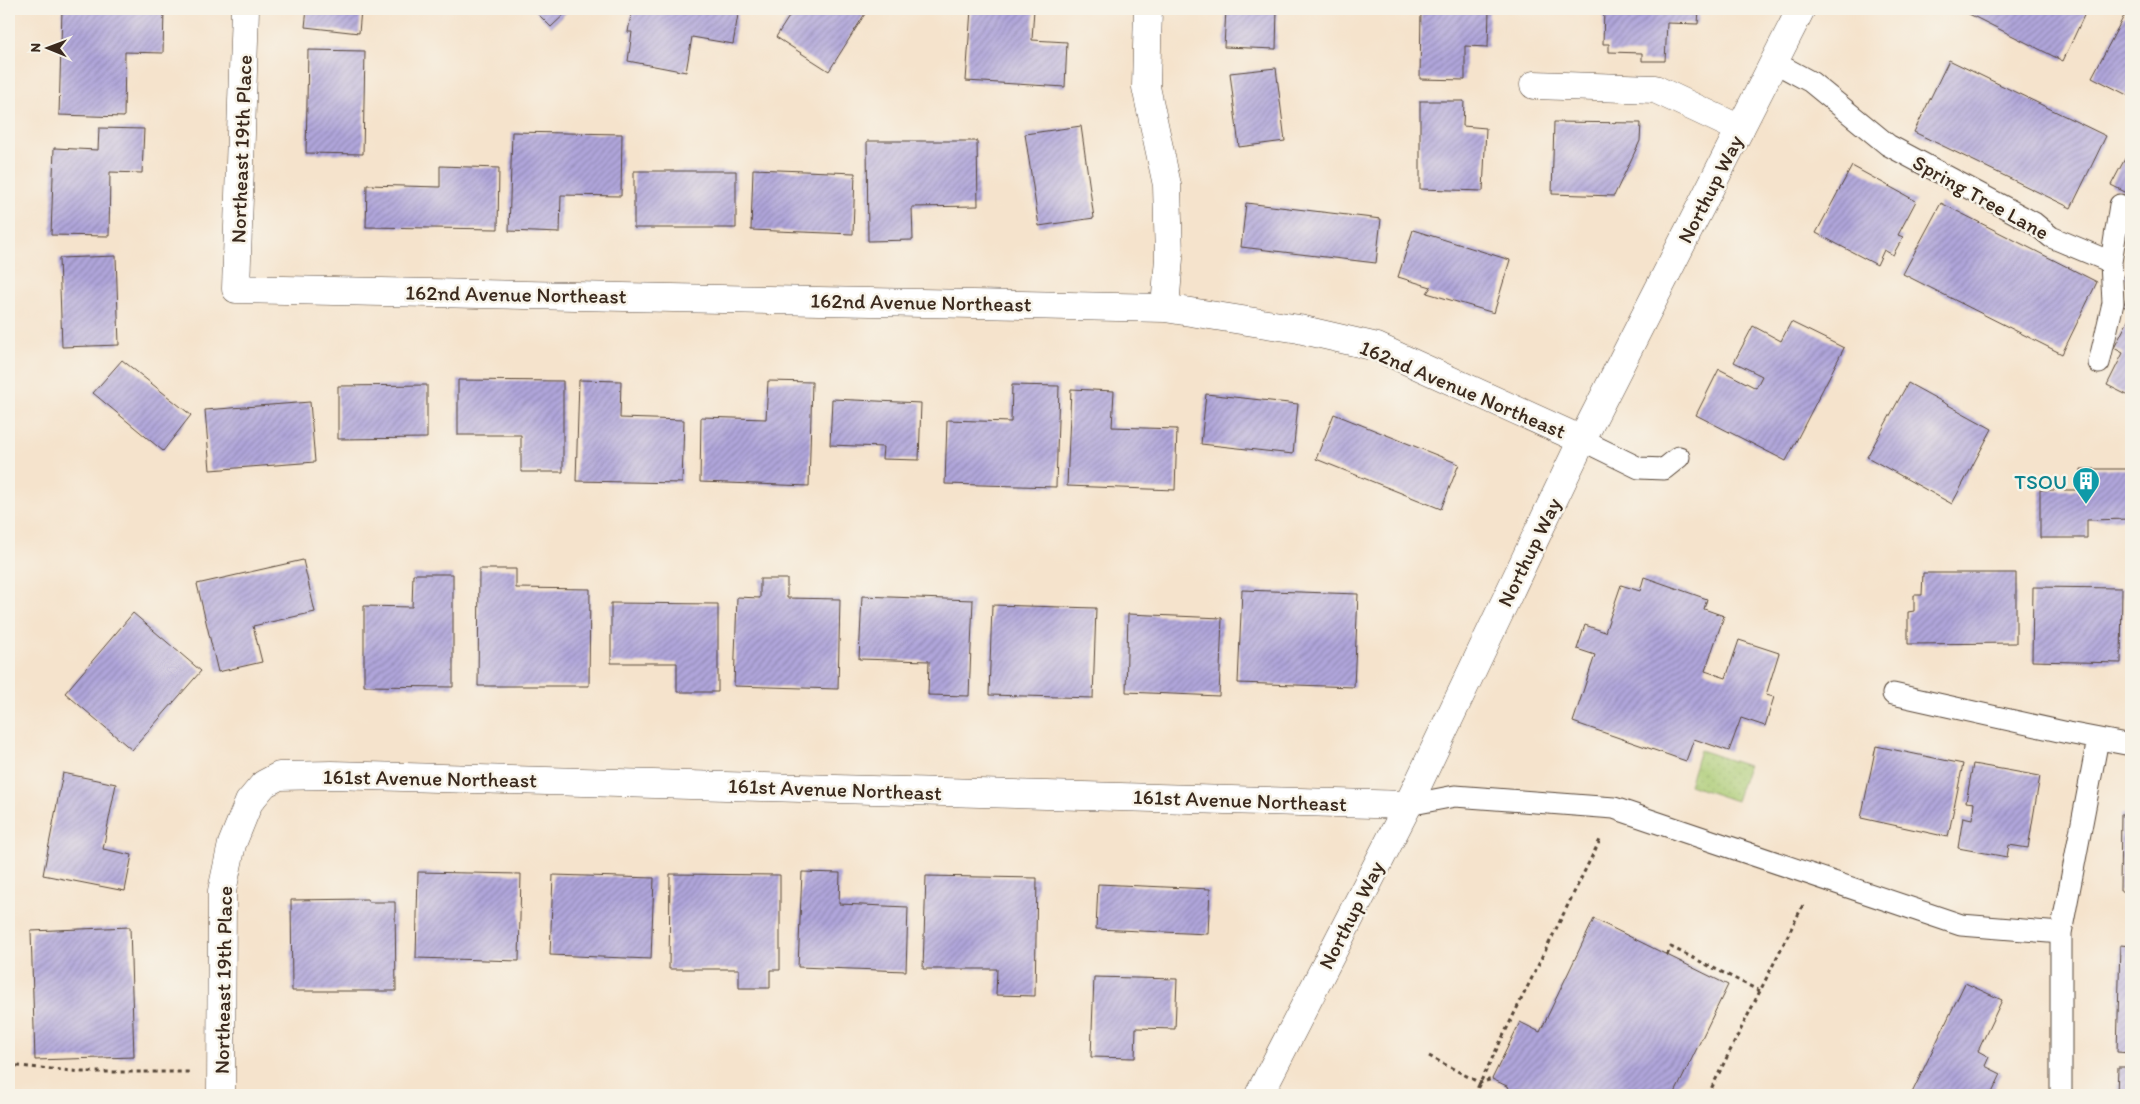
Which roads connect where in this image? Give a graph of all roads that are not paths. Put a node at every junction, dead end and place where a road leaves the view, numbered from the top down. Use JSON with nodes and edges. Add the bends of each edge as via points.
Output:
{"nodes":[{"id":1,"x":245,"y":9,"type":"edge"},
{"id":2,"x":1148,"y":9,"type":"edge"},
{"id":3,"x":1802,"y":9,"type":"edge"},
{"id":4,"x":1774,"y":62,"type":"junction"},
{"id":5,"x":1534,"y":85,"type":"dead end"},
{"id":6,"x":1740,"y":129,"type":"junction"},
{"id":7,"x":2120,"y":205,"type":"dead end"},
{"id":8,"x":2111,"y":262,"type":"junction"},
{"id":9,"x":236,"y":288,"type":"joint"},
{"id":10,"x":1165,"y":308,"type":"junction"},
{"id":11,"x":2099,"y":362,"type":"dead end"},
{"id":12,"x":1582,"y":440,"type":"junction"},
{"id":13,"x":1679,"y":457,"type":"dead end"},
{"id":14,"x":1893,"y":694,"type":"dead end"},
{"id":15,"x":2098,"y":739,"type":"junction"},
{"id":16,"x":2131,"y":745,"type":"edge"},
{"id":17,"x":264,"y":784,"type":"joint"},
{"id":18,"x":1408,"y":805,"type":"junction"},
{"id":19,"x":2061,"y":933,"type":"junction"},
{"id":20,"x":220,"y":1095,"type":"edge"},
{"id":21,"x":1258,"y":1095,"type":"edge"},
{"id":22,"x":2061,"y":1095,"type":"edge"}],
"edges":[{"from":1,"to":9,"type":"street","name":"Northeast 19th Place"},
{"from":2,"to":10,"type":"street","via":[[1146,87],[1167,185],[1169,258]]},
{"from":3,"to":4,"type":"street","name":"Northup Way"},
{"from":4,"to":6,"type":"street","name":"Northup Way"},
{"from":4,"to":8,"type":"lane","name":"Spring Tree Lane","via":[[1811,82],[1888,145],[2034,223],[2051,237]]},
{"from":5,"to":6,"type":"street","via":[[1656,89]]},
{"from":6,"to":12,"type":"street","name":"Northup Way"},
{"from":7,"to":8,"type":"lane"},
{"from":8,"to":11,"type":"lane","via":[[2113,303]]},
{"from":9,"to":10,"type":"street","name":"162nd Avenue Northeast"},
{"from":10,"to":12,"type":"street","name":"162nd Avenue Northeast","via":[[1299,329],[1377,347]]},
{"from":12,"to":13,"type":"lane","via":[[1639,468],[1664,469]]},
{"from":12,"to":18,"type":"street","name":"Northup Way"},
{"from":14,"to":15,"type":"lane"},
{"from":15,"to":16,"type":"lane"},
{"from":15,"to":19,"type":"lane"},
{"from":17,"to":18,"type":"street","name":"161st Avenue Northeast","via":[[279,776],[332,775]]},
{"from":17,"to":20,"type":"street","name":"Northeast 19th Place","via":[[249,802],[232,844],[222,891]]},
{"from":18,"to":19,"type":"lane","via":[[1455,796],[1614,808],[1961,925]]},
{"from":18,"to":21,"type":"street","name":"Northup Way"},
{"from":19,"to":22,"type":"lane"}]}
